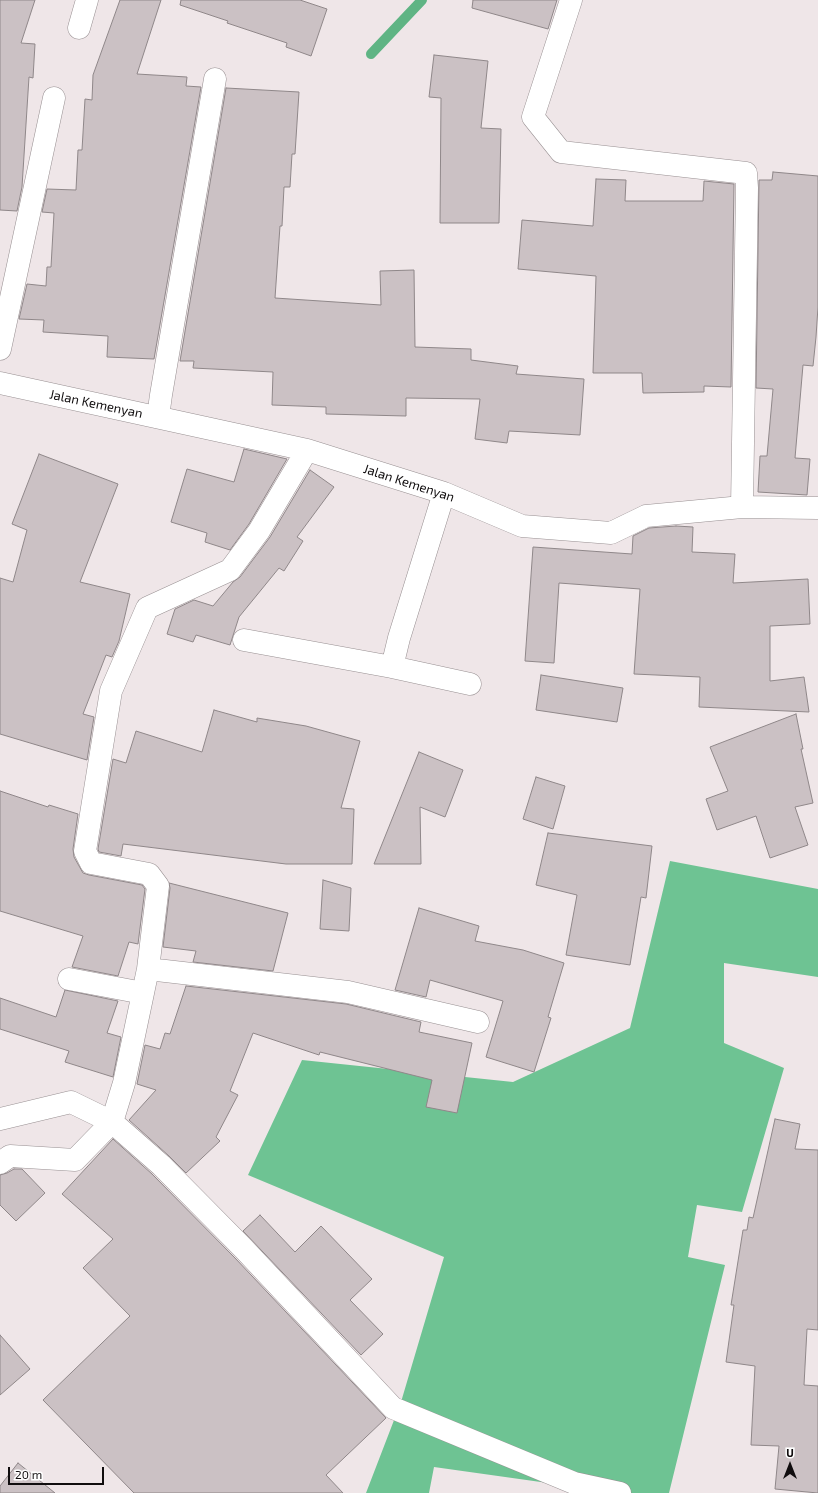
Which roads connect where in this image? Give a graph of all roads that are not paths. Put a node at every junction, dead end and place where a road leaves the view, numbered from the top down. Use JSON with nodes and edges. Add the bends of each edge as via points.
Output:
{"nodes":[{"id":1,"x":87,"y":0,"type":"edge"},
{"id":2,"x":571,"y":0,"type":"edge"},
{"id":3,"x":79,"y":28,"type":"dead end"},
{"id":4,"x":215,"y":79,"type":"dead end"},
{"id":5,"x":54,"y":98,"type":"dead end"},
{"id":6,"x":0,"y":348,"type":"edge"},
{"id":7,"x":0,"y":383,"type":"edge"},
{"id":8,"x":158,"y":417,"type":"junction"},
{"id":9,"x":307,"y":450,"type":"junction"},
{"id":10,"x":444,"y":493,"type":"junction"},
{"id":11,"x":742,"y":506,"type":"junction"},
{"id":12,"x":818,"y":508,"type":"edge"},
{"id":13,"x":244,"y":640,"type":"dead end"},
{"id":14,"x":392,"y":667,"type":"junction"},
{"id":15,"x":470,"y":684,"type":"dead end"},
{"id":16,"x":148,"y":969,"type":"junction"},
{"id":17,"x":69,"y":978,"type":"dead end"},
{"id":18,"x":143,"y":993,"type":"junction"},
{"id":19,"x":478,"y":1022,"type":"dead end"},
{"id":20,"x":0,"y":1119,"type":"edge"},
{"id":21,"x":112,"y":1122,"type":"junction"},
{"id":22,"x":0,"y":1163,"type":"edge"},
{"id":23,"x":620,"y":1493,"type":"edge"}],
"edges":[{"from":1,"to":3,"type":"street"},
{"from":2,"to":11,"type":"street","via":[[533,117],[560,152],[746,173]]},
{"from":4,"to":8,"type":"street"},
{"from":5,"to":6,"type":"street"},
{"from":7,"to":8,"type":"street","name":"Jalan Kemenyan"},
{"from":8,"to":9,"type":"street","name":"Jalan Kemenyan"},
{"from":9,"to":10,"type":"street","name":"Jalan Kemenyan"},
{"from":9,"to":16,"type":"street","via":[[259,532],[230,570],[147,608],[111,691],[85,851],[91,863],[149,874],[158,886]]},
{"from":10,"to":11,"type":"street","name":"Jalan Kemenyan","via":[[522,526],[611,533],[646,516]]},
{"from":10,"to":14,"type":"street"},
{"from":11,"to":12,"type":"street","name":"Jalan Kemenyan"},
{"from":13,"to":14,"type":"street"},
{"from":14,"to":15,"type":"street"},
{"from":16,"to":18,"type":"street"},
{"from":16,"to":19,"type":"street","via":[[348,992]]},
{"from":17,"to":18,"type":"street"},
{"from":18,"to":21,"type":"street","via":[[124,1083]]},
{"from":20,"to":21,"type":"street","via":[[71,1102]]},
{"from":21,"to":22,"type":"street","via":[[74,1160],[10,1156]]},
{"from":21,"to":23,"type":"street","via":[[161,1165],[244,1249],[393,1408],[574,1483]]}]}
